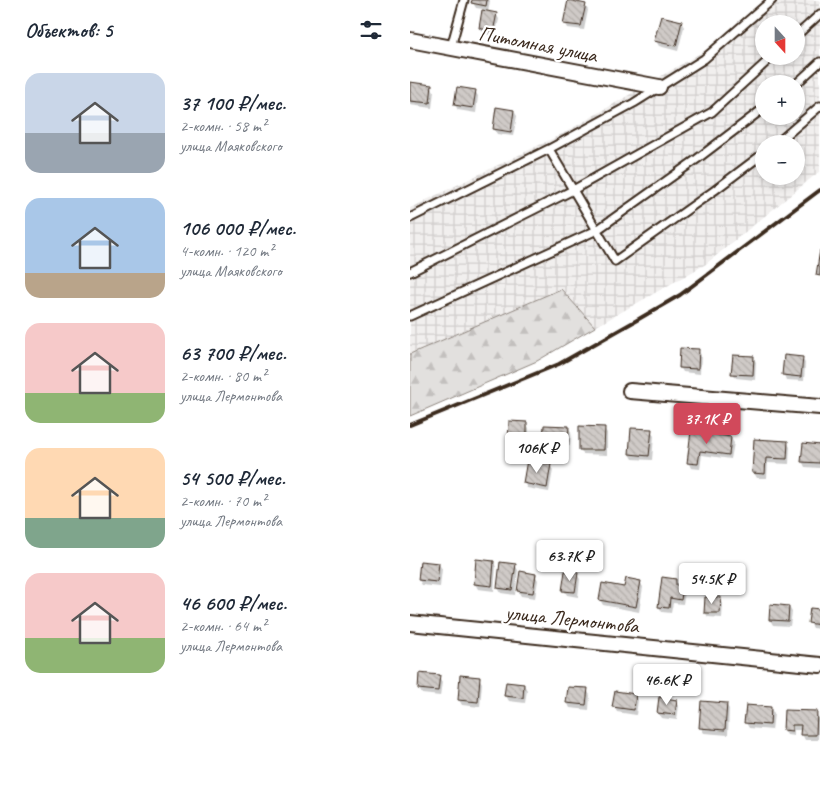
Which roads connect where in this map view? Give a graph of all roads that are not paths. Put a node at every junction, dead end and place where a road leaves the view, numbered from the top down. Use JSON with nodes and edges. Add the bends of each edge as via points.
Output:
{"nodes":[{"id":1,"x":464,"y":0,"type":"edge"},
{"id":2,"x":772,"y":0,"type":"edge"},
{"id":3,"x":820,"y":14,"type":"edge"},
{"id":4,"x":805,"y":28,"type":"edge"},
{"id":5,"x":410,"y":40,"type":"edge"},
{"id":6,"x":451,"y":47,"type":"junction"},
{"id":7,"x":820,"y":62,"type":"edge"},
{"id":8,"x":763,"y":65,"type":"edge"},
{"id":9,"x":805,"y":76,"type":"edge"},
{"id":10,"x":659,"y":87,"type":"junction"},
{"id":11,"x":820,"y":106,"type":"edge"},
{"id":12,"x":755,"y":115,"type":"edge"},
{"id":13,"x":786,"y":135,"type":"edge"},
{"id":14,"x":549,"y":149,"type":"junction"},
{"id":15,"x":755,"y":160,"type":"edge"},
{"id":16,"x":573,"y":190,"type":"junction"},
{"id":17,"x":410,"y":218,"type":"edge"},
{"id":18,"x":597,"y":230,"type":"junction"},
{"id":19,"x":410,"y":272,"type":"edge"},
{"id":20,"x":410,"y":316,"type":"edge"},
{"id":21,"x":630,"y":391,"type":"dead end"},
{"id":22,"x":820,"y":407,"type":"edge"},
{"id":23,"x":410,"y":623,"type":"edge"},
{"id":24,"x":820,"y":665,"type":"edge"}],
"edges":[{"from":1,"to":6,"type":"lane"},
{"from":2,"to":10,"type":"lane","via":[[704,59]]},
{"from":3,"to":4,"type":"lane"},
{"from":5,"to":6,"type":"street","name":"Питомная улица"},
{"from":6,"to":10,"type":"street","name":"Питомная улица"},
{"from":7,"to":9,"type":"lane"},
{"from":8,"to":16,"type":"lane","via":[[712,112]]},
{"from":10,"to":14,"type":"lane"},
{"from":11,"to":13,"type":"lane"},
{"from":12,"to":18,"type":"lane"},
{"from":14,"to":16,"type":"lane"},
{"from":14,"to":17,"type":"lane"},
{"from":15,"to":18,"type":"lane","via":[[614,262]]},
{"from":16,"to":18,"type":"lane"},
{"from":16,"to":19,"type":"lane"},
{"from":18,"to":20,"type":"lane"},
{"from":21,"to":22,"type":"street"},
{"from":23,"to":24,"type":"street","name":"улица Лермонтова"}]}
